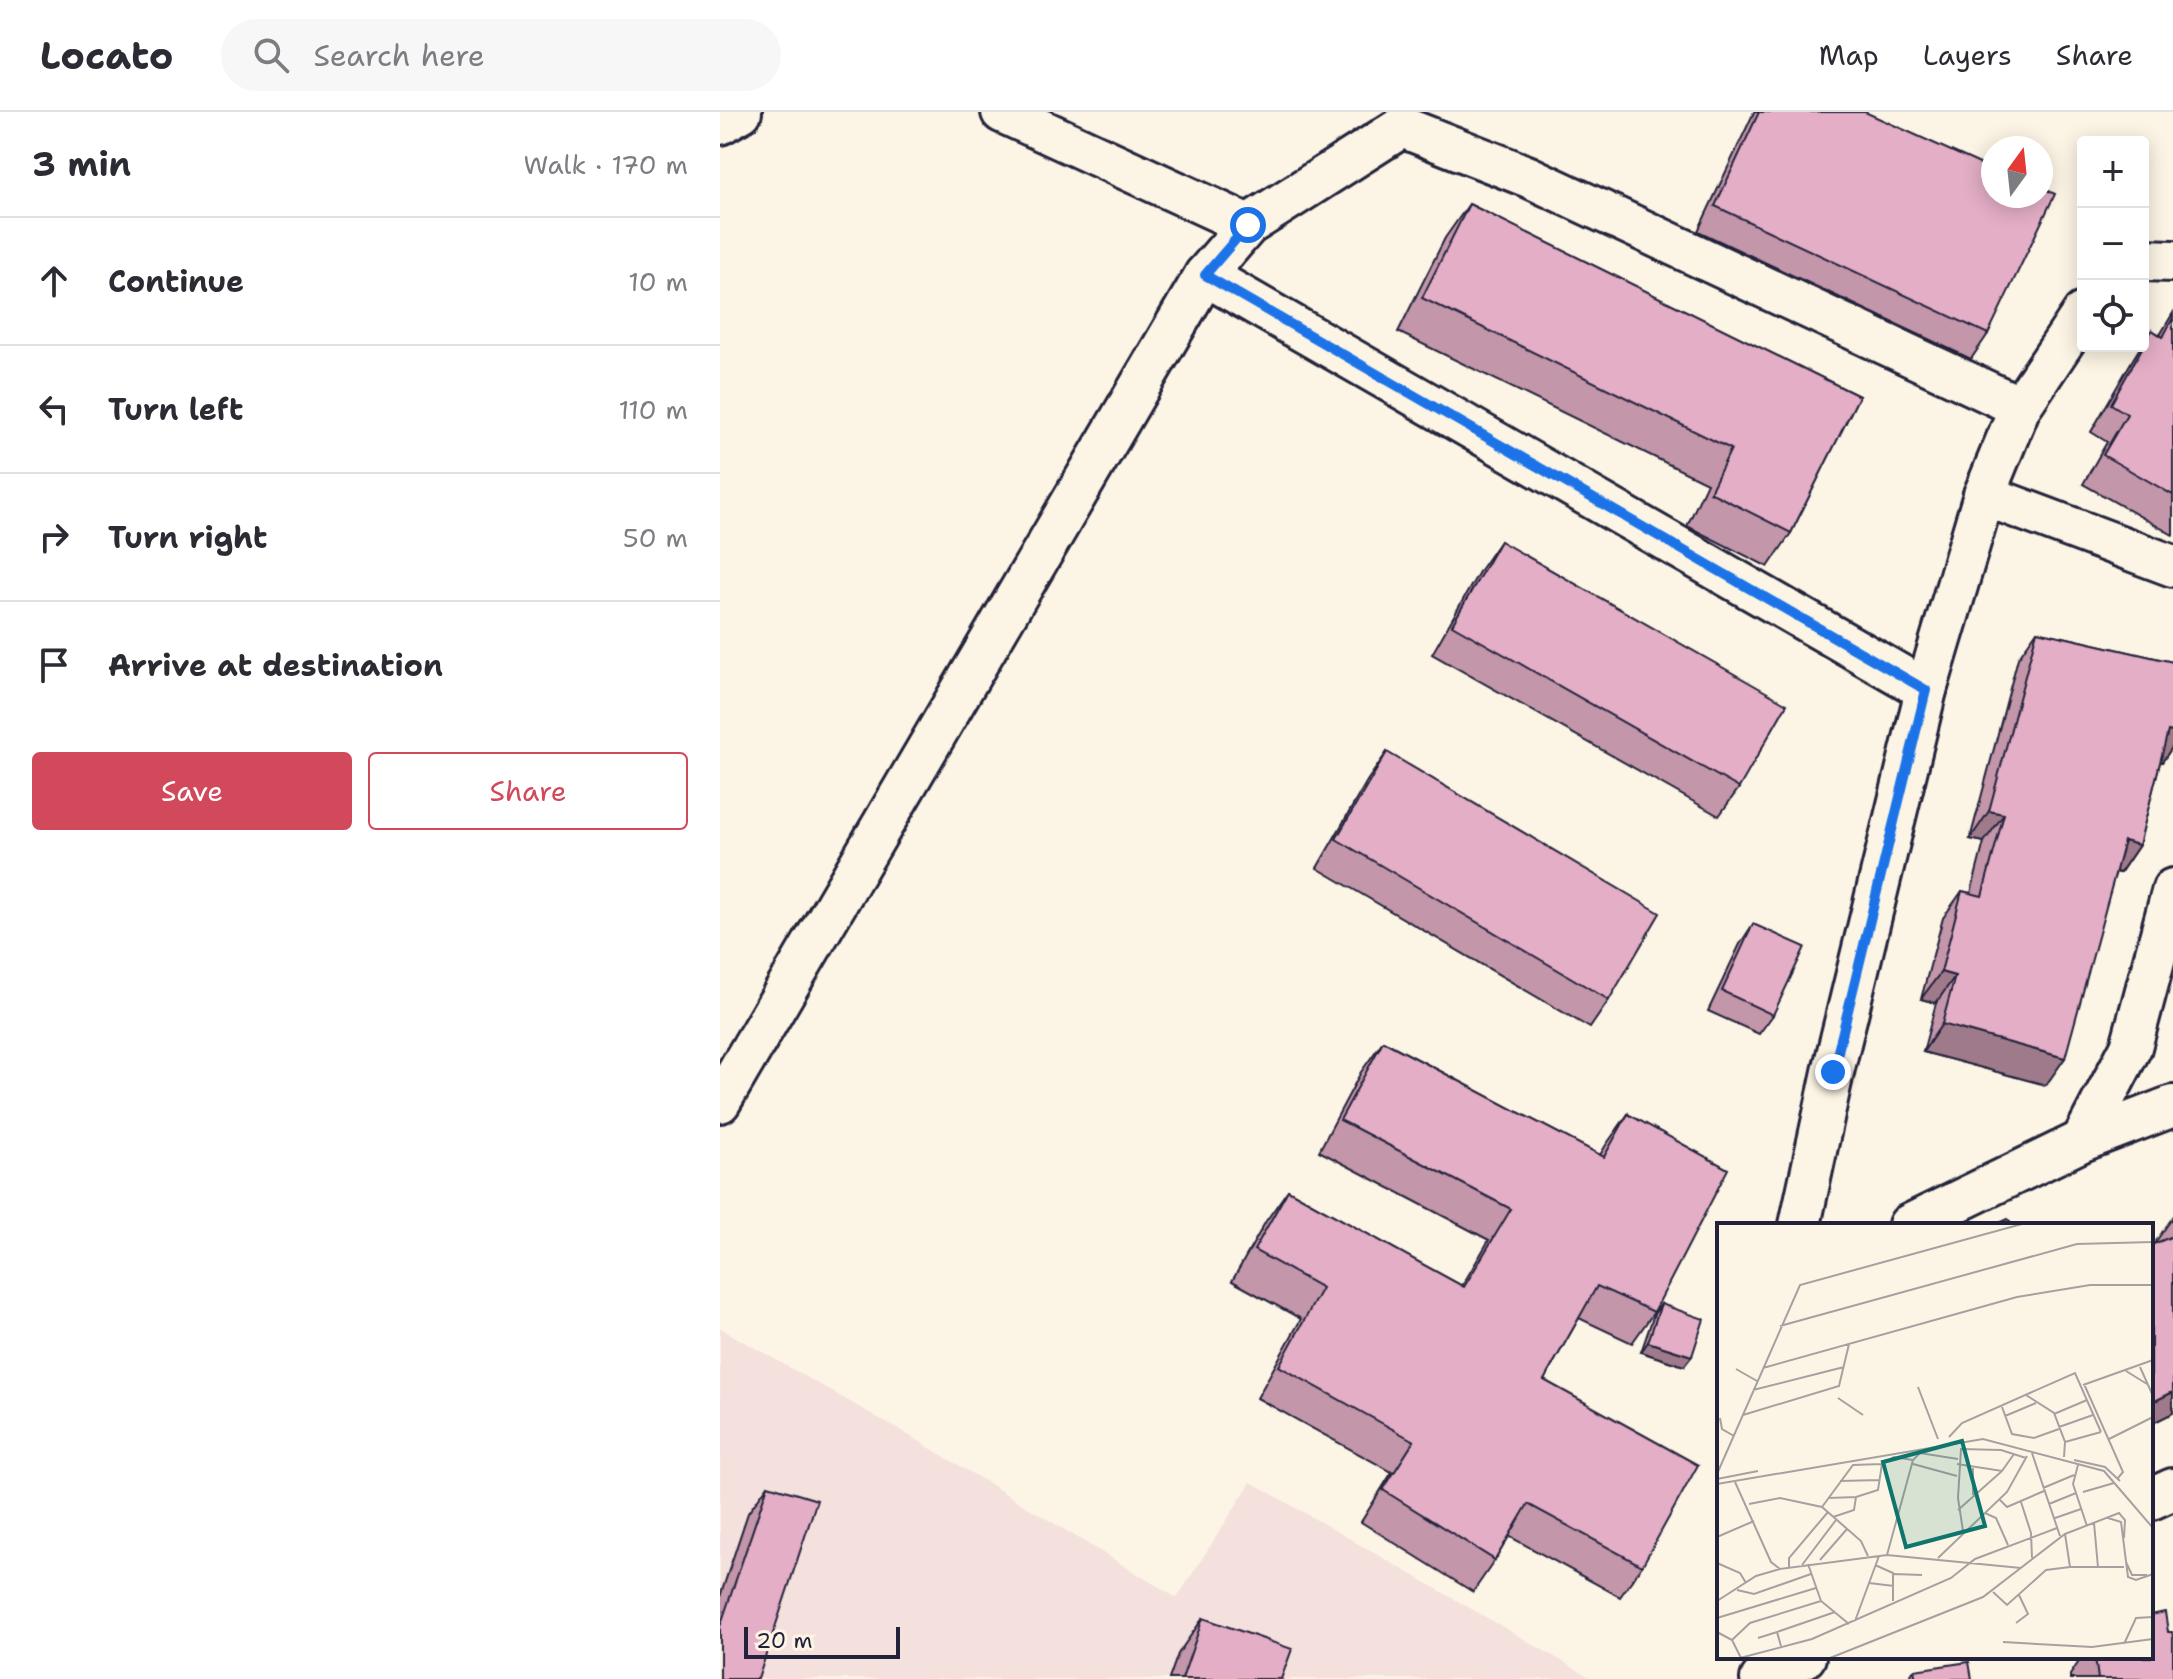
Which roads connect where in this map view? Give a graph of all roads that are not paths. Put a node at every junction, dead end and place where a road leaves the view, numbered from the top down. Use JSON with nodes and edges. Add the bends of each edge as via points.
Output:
{"nodes":[{"id":1,"x":741,"y":112,"type":"edge"},
{"id":2,"x":1002,"y":112,"type":"edge"},
{"id":3,"x":720,"y":124,"type":"edge"},
{"id":4,"x":1248,"y":225,"type":"junction"},
{"id":5,"x":2149,"y":260,"type":"edge"},
{"id":6,"x":2173,"y":261,"type":"edge"},
{"id":7,"x":1205,"y":275,"type":"junction"},
{"id":8,"x":2077,"y":322,"type":"edge"},
{"id":9,"x":2020,"y":407,"type":"junction"},
{"id":10,"x":1984,"y":495,"type":"junction"},
{"id":11,"x":2173,"y":566,"type":"edge"},
{"id":12,"x":1926,"y":690,"type":"junction"},
{"id":13,"x":2173,"y":889,"type":"edge"},
{"id":14,"x":720,"y":1102,"type":"edge"},
{"id":15,"x":2173,"y":1106,"type":"edge"},
{"id":16,"x":2082,"y":1141,"type":"junction"},
{"id":17,"x":1800,"y":1223,"type":"edge"},
{"id":18,"x":1913,"y":1223,"type":"edge"},
{"id":19,"x":2173,"y":1489,"type":"edge"},
{"id":20,"x":2153,"y":1498,"type":"edge"}],
"edges":[{"from":1,"to":3,"type":"street"},
{"from":2,"to":4,"type":"street"},
{"from":4,"to":7,"type":"street"},
{"from":4,"to":9,"type":"street","via":[[1402,127],[1529,177]]},
{"from":5,"to":6,"type":"street"},
{"from":7,"to":12,"type":"street"},
{"from":7,"to":14,"type":"street"},
{"from":8,"to":9,"type":"street"},
{"from":9,"to":10,"type":"street"},
{"from":10,"to":11,"type":"street"},
{"from":10,"to":12,"type":"street"},
{"from":12,"to":17,"type":"street"},
{"from":13,"to":16,"type":"street","via":[[2131,1047]]},
{"from":15,"to":16,"type":"street"},
{"from":16,"to":18,"type":"street"},
{"from":19,"to":20,"type":"street"}]}
